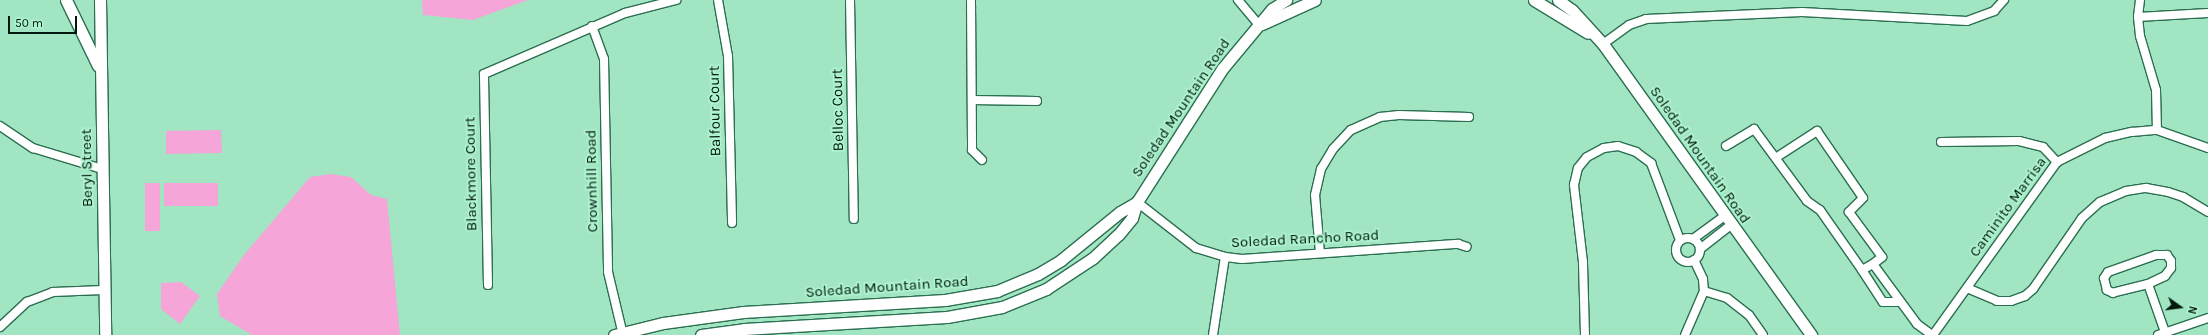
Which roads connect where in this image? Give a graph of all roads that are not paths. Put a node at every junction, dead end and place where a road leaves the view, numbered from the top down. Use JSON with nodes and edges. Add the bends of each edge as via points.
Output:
{"nodes":[{"id":1,"x":66,"y":0,"type":"edge"},
{"id":2,"x":100,"y":0,"type":"edge"},
{"id":3,"x":676,"y":0,"type":"edge"},
{"id":4,"x":718,"y":0,"type":"edge"},
{"id":5,"x":850,"y":0,"type":"edge"},
{"id":6,"x":971,"y":0,"type":"edge"},
{"id":7,"x":1238,"y":0,"type":"edge"},
{"id":8,"x":1286,"y":0,"type":"edge"},
{"id":9,"x":1316,"y":0,"type":"edge"},
{"id":10,"x":1534,"y":0,"type":"edge"},
{"id":11,"x":1558,"y":0,"type":"edge"},
{"id":12,"x":2004,"y":0,"type":"edge"},
{"id":13,"x":2140,"y":0,"type":"edge"},
{"id":14,"x":2208,"y":13,"type":"edge"},
{"id":15,"x":2138,"y":17,"type":"junction"},
{"id":16,"x":592,"y":26,"type":"junction"},
{"id":17,"x":1259,"y":26,"type":"junction"},
{"id":18,"x":1603,"y":44,"type":"junction"},
{"id":19,"x":100,"y":70,"type":"junction"},
{"id":20,"x":972,"y":100,"type":"junction"},
{"id":21,"x":1037,"y":101,"type":"dead end"},
{"id":22,"x":1469,"y":117,"type":"dead end"},
{"id":23,"x":0,"y":126,"type":"edge"},
{"id":24,"x":2157,"y":130,"type":"junction"},
{"id":25,"x":1941,"y":142,"type":"dead end"},
{"id":26,"x":1726,"y":146,"type":"dead end"},
{"id":27,"x":2208,"y":148,"type":"edge"},
{"id":28,"x":1776,"y":157,"type":"junction"},
{"id":29,"x":982,"y":160,"type":"dead end"},
{"id":30,"x":2057,"y":162,"type":"junction"},
{"id":31,"x":102,"y":169,"type":"junction"},
{"id":32,"x":1137,"y":202,"type":"junction"},
{"id":33,"x":2208,"y":212,"type":"edge"},
{"id":34,"x":854,"y":220,"type":"dead end"},
{"id":35,"x":1728,"y":221,"type":"junction"},
{"id":36,"x":732,"y":223,"type":"dead end"},
{"id":37,"x":1693,"y":239,"type":"junction"},
{"id":38,"x":1680,"y":240,"type":"junction"},
{"id":39,"x":1466,"y":247,"type":"dead end"},
{"id":40,"x":1700,"y":249,"type":"junction"},
{"id":41,"x":1320,"y":253,"type":"junction"},
{"id":42,"x":1225,"y":257,"type":"junction"},
{"id":43,"x":1694,"y":260,"type":"junction"},
{"id":44,"x":1873,"y":264,"type":"junction"},
{"id":45,"x":1862,"y":270,"type":"junction"},
{"id":46,"x":2148,"y":284,"type":"junction"},
{"id":47,"x":488,"y":286,"type":"dead end"},
{"id":48,"x":1967,"y":288,"type":"junction"},
{"id":49,"x":103,"y":290,"type":"junction"},
{"id":50,"x":1704,"y":291,"type":"junction"},
{"id":51,"x":1899,"y":302,"type":"junction"},
{"id":52,"x":2208,"y":318,"type":"edge"},
{"id":53,"x":0,"y":327,"type":"edge"},
{"id":54,"x":620,"y":334,"type":"edge"},
{"id":55,"x":2162,"y":334,"type":"edge"},
{"id":56,"x":105,"y":335,"type":"edge"},
{"id":57,"x":701,"y":335,"type":"edge"},
{"id":58,"x":1213,"y":335,"type":"edge"},
{"id":59,"x":1585,"y":335,"type":"edge"},
{"id":60,"x":1685,"y":335,"type":"edge"},
{"id":61,"x":1763,"y":335,"type":"edge"},
{"id":62,"x":1811,"y":335,"type":"edge"},
{"id":63,"x":1933,"y":335,"type":"edge"}],
"edges":[{"from":1,"to":19,"type":"main road"},
{"from":2,"to":19,"type":"main road","name":"Beryl Street"},
{"from":3,"to":16,"type":"street","via":[[626,13]]},
{"from":4,"to":36,"type":"street","name":"Balfour Court","via":[[728,56]]},
{"from":5,"to":34,"type":"street","name":"Belloc Court"},
{"from":6,"to":20,"type":"street"},
{"from":7,"to":17,"type":"street"},
{"from":8,"to":17,"type":"main road","name":"Soledad Mountain Road","via":[[1272,9]]},
{"from":9,"to":17,"type":"main road"},
{"from":10,"to":18,"type":"main road"},
{"from":11,"to":18,"type":"main road","name":"Soledad Mountain Road","via":[[1572,10]]},
{"from":12,"to":18,"type":"street","via":[[1994,11],[1967,21],[1802,12],[1646,19],[1629,25]]},
{"from":13,"to":15,"type":"street"},
{"from":14,"to":15,"type":"street"},
{"from":15,"to":24,"type":"street","via":[[2140,36],[2156,90]]},
{"from":16,"to":47,"type":"street","name":"Blackmore Court","via":[[494,68],[487,72],[483,79]]},
{"from":16,"to":54,"type":"street","name":"Crownhill Road","via":[[604,59],[608,272]]},
{"from":17,"to":32,"type":"main road","name":"Soledad Mountain Road","via":[[1222,69]]},
{"from":18,"to":35,"type":"main road","name":"Soledad Mountain Road"},
{"from":19,"to":31,"type":"main road","name":"Beryl Street"},
{"from":20,"to":21,"type":"street"},
{"from":20,"to":29,"type":"street","via":[[972,150]]},
{"from":22,"to":41,"type":"street","via":[[1380,117],[1351,130],[1333,149],[1321,169],[1315,195]]},
{"from":23,"to":31,"type":"street","via":[[34,148]]},
{"from":24,"to":27,"type":"street"},
{"from":24,"to":30,"type":"street","name":"Caminito Marrisa","via":[[2105,138]]},
{"from":25,"to":30,"type":"street","via":[[2019,141],[2043,147]]},
{"from":26,"to":28,"type":"street","via":[[1754,129]]},
{"from":28,"to":44,"type":"street","via":[[1817,131],[1863,198],[1849,212],[1882,257]]},
{"from":28,"to":45,"type":"street","via":[[1807,201],[1820,210]]},
{"from":30,"to":48,"type":"street","name":"Caminito Marrisa"},
{"from":31,"to":49,"type":"main road","name":"Beryl Street"},
{"from":32,"to":42,"type":"street","name":"Soledad Rancho Road","via":[[1196,248]]},
{"from":32,"to":54,"type":"main road","name":"Soledad Mountain Road","via":[[1120,212],[1061,260],[1038,274],[997,291],[945,300],[743,312],[663,323]]},
{"from":32,"to":57,"type":"main road","name":"Soledad Mountain Road","via":[[1132,218],[1093,258],[1046,289],[1002,307],[947,317],[744,329]]},
{"from":33,"to":48,"type":"street","via":[[2183,197],[2168,192],[2146,188],[2126,191],[2100,202],[2082,218],[2033,290],[2025,296],[2011,301],[1996,301]]},
{"from":35,"to":37,"type":"street"},
{"from":35,"to":40,"type":"street"},
{"from":35,"to":62,"type":"main road","name":"Soledad Mountain Road"},
{"from":37,"to":38,"type":"street"},
{"from":37,"to":40,"type":"street"},
{"from":38,"to":43,"type":"street","via":[[1676,250],[1679,258],[1686,261]]},
{"from":38,"to":59,"type":"street","via":[[1651,164],[1636,152],[1618,146],[1604,148],[1587,157],[1578,168],[1574,185],[1583,262]]},
{"from":39,"to":41,"type":"street","name":"Soledad Rancho Road","via":[[1458,244]]},
{"from":40,"to":43,"type":"street"},
{"from":41,"to":42,"type":"street","name":"Soledad Rancho Road","via":[[1242,259]]},
{"from":42,"to":58,"type":"street"},
{"from":43,"to":50,"type":"street","via":[[1703,279]]},
{"from":44,"to":45,"type":"street"},
{"from":44,"to":51,"type":"street"},
{"from":45,"to":51,"type":"street","via":[[1883,302]]},
{"from":46,"to":46,"type":"street","via":[[2165,276],[2171,268],[2171,261],[2166,255],[2156,255],[2108,272],[2104,278],[2107,290],[2114,293]]},
{"from":46,"to":55,"type":"street"},
{"from":48,"to":63,"type":"street","name":"Caminito Marrisa"},
{"from":49,"to":53,"type":"street","via":[[53,292],[27,302]]},
{"from":49,"to":56,"type":"main road","name":"Beryl Street"},
{"from":50,"to":60,"type":"street"},
{"from":50,"to":61,"type":"street","via":[[1727,298],[1750,315]]},
{"from":51,"to":63,"type":"street","via":[[1917,324]]},
{"from":52,"to":55,"type":"street"}]}
